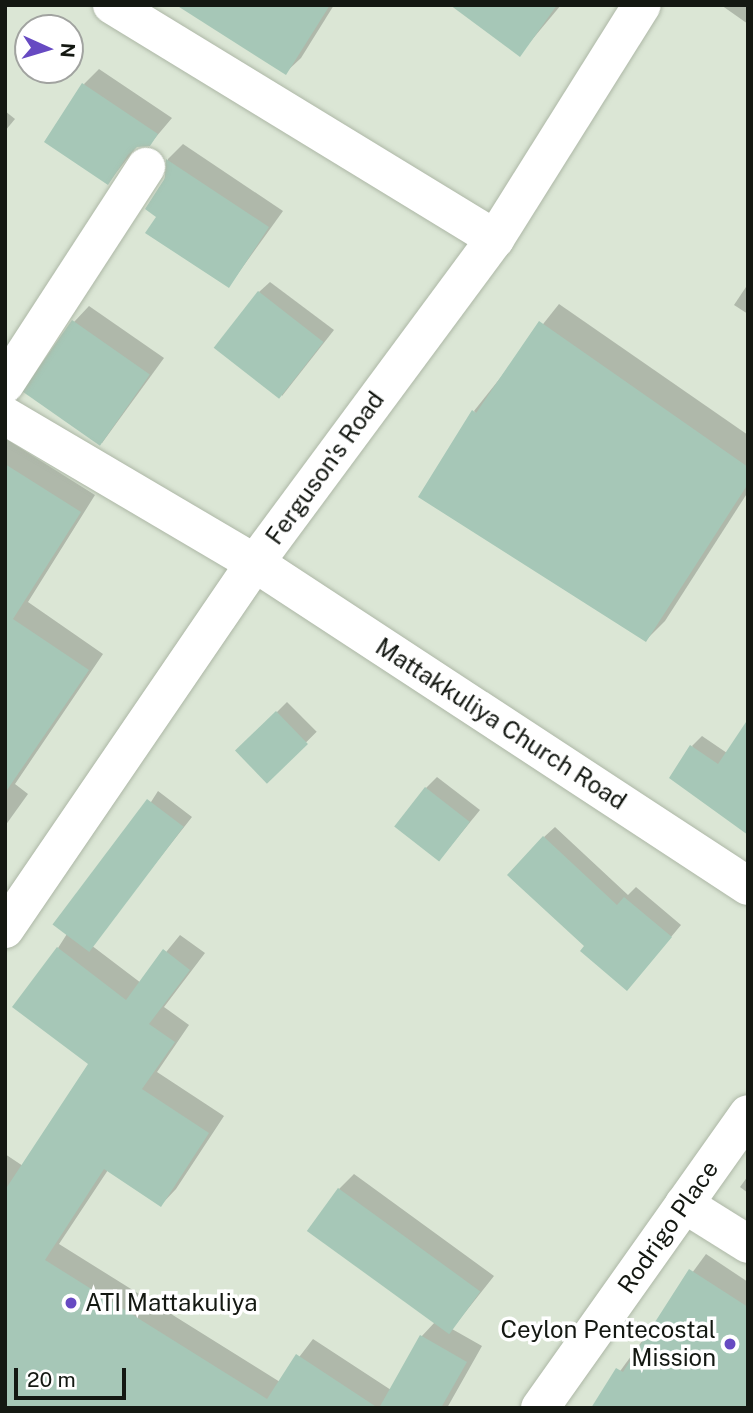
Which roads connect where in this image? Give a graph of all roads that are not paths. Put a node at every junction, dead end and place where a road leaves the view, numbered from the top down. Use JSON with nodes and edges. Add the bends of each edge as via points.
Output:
{"nodes":[{"id":1,"x":112,"y":5,"type":"edge"},
{"id":2,"x":642,"y":5,"type":"edge"},
{"id":3,"x":146,"y":167,"type":"dead end"},
{"id":4,"x":495,"y":239,"type":"junction"},
{"id":5,"x":5,"y":384,"type":"edge"},
{"id":6,"x":5,"y":416,"type":"edge"},
{"id":7,"x":255,"y":563,"type":"junction"},
{"id":8,"x":748,"y":886,"type":"edge"},
{"id":9,"x":5,"y":929,"type":"edge"},
{"id":10,"x":748,"y":1114,"type":"edge"},
{"id":11,"x":684,"y":1204,"type":"junction"},
{"id":12,"x":748,"y":1244,"type":"edge"},
{"id":13,"x":540,"y":1408,"type":"edge"}],
"edges":[{"from":1,"to":4,"type":"street"},
{"from":2,"to":4,"type":"street","name":"Ferguson's Road"},
{"from":3,"to":5,"type":"street"},
{"from":4,"to":7,"type":"street","name":"Ferguson's Road"},
{"from":6,"to":7,"type":"street","name":"Mattakkuliya Church Road"},
{"from":7,"to":8,"type":"street","name":"Mattakkuliya Church Road"},
{"from":7,"to":9,"type":"street","name":"Ferguson's Road"},
{"from":10,"to":11,"type":"street","name":"Rodrigo Place"},
{"from":11,"to":12,"type":"street"},
{"from":11,"to":13,"type":"street","name":"Rodrigo Place"}]}
